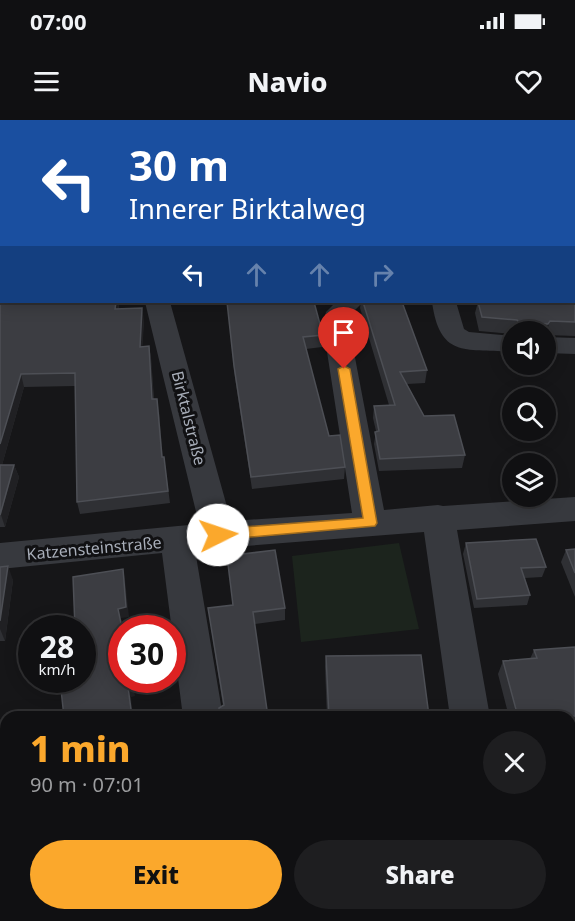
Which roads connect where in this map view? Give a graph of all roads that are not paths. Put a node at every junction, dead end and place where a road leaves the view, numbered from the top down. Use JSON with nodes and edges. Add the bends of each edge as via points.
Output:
{"nodes":[{"id":1,"x":157,"y":303,"type":"edge"},
{"id":2,"x":349,"y":303,"type":"edge"},
{"id":3,"x":444,"y":303,"type":"edge"},
{"id":4,"x":502,"y":343,"type":"edge"},
{"id":5,"x":556,"y":345,"type":"edge"},
{"id":6,"x":575,"y":346,"type":"edge"},
{"id":7,"x":575,"y":509,"type":"edge"},
{"id":8,"x":438,"y":517,"type":"junction"},
{"id":9,"x":370,"y":523,"type":"junction"},
{"id":10,"x":218,"y":535,"type":"junction"},
{"id":11,"x":177,"y":540,"type":"junction"},
{"id":12,"x":0,"y":556,"type":"edge"},
{"id":13,"x":202,"y":711,"type":"edge"},
{"id":14,"x":469,"y":711,"type":"edge"}],
"edges":[{"from":1,"to":10,"type":"street","name":"Birktalstraße"},
{"from":2,"to":9,"type":"street","via":[[339,312],[336,326]]},
{"from":3,"to":4,"type":"street","via":[[452,333],[462,340]]},
{"from":5,"to":6,"type":"street"},
{"from":7,"to":8,"type":"street","name":"Katzensteinstraße"},
{"from":8,"to":9,"type":"street","name":"Katzensteinstraße"},
{"from":8,"to":14,"type":"street"},
{"from":9,"to":10,"type":"street","name":"Katzensteinstraße"},
{"from":10,"to":11,"type":"street","name":"Katzensteinstraße"},
{"from":11,"to":12,"type":"street","name":"Katzensteinstraße"},
{"from":11,"to":13,"type":"street"}]}
